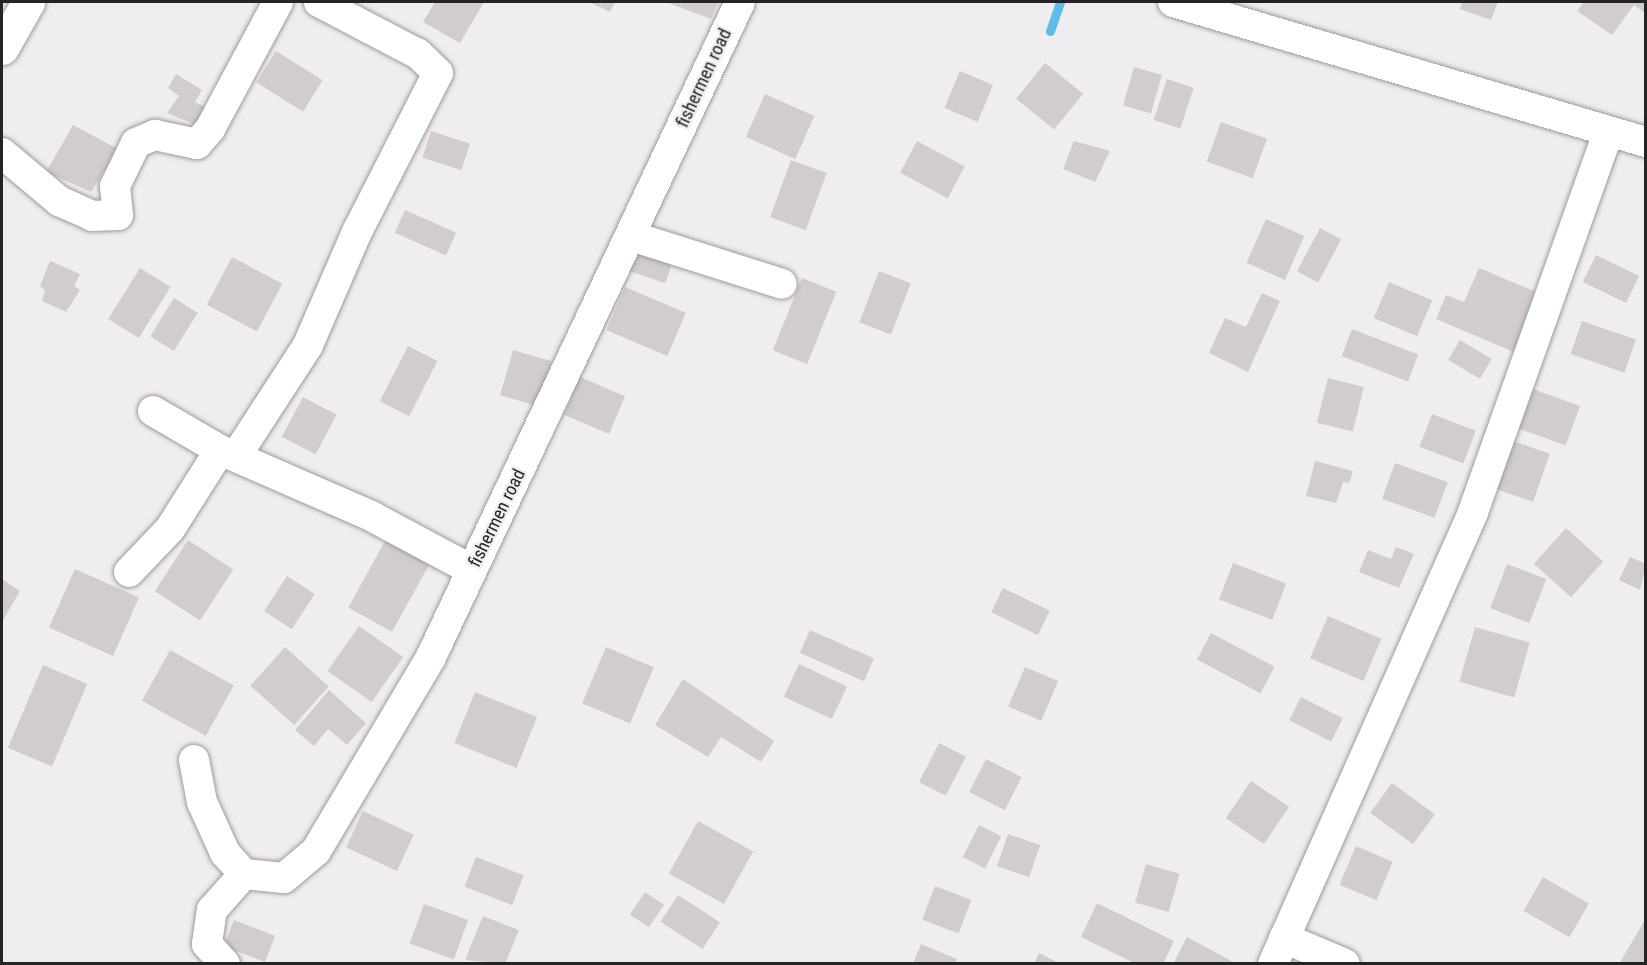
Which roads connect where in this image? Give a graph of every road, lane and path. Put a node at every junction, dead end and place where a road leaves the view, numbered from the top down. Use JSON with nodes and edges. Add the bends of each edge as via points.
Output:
{"nodes":[{"id":1,"x":28,"y":2,"type":"edge"},
{"id":2,"x":278,"y":2,"type":"edge"},
{"id":3,"x":319,"y":2,"type":"edge"},
{"id":4,"x":740,"y":2,"type":"edge"},
{"id":5,"x":1173,"y":2,"type":"edge"},
{"id":6,"x":2,"y":48,"type":"edge"},
{"id":7,"x":1608,"y":133,"type":"junction"},
{"id":8,"x":1646,"y":142,"type":"edge"},
{"id":9,"x":2,"y":153,"type":"edge"},
{"id":10,"x":631,"y":236,"type":"junction"},
{"id":11,"x":782,"y":284,"type":"dead end"},
{"id":12,"x":153,"y":411,"type":"dead end"},
{"id":13,"x":228,"y":453,"type":"junction"},
{"id":14,"x":472,"y":570,"type":"junction"},
{"id":15,"x":129,"y":572,"type":"dead end"},
{"id":16,"x":194,"y":760,"type":"dead end"},
{"id":17,"x":244,"y":874,"type":"junction"},
{"id":18,"x":1278,"y":951,"type":"edge"},
{"id":19,"x":225,"y":963,"type":"edge"},
{"id":20,"x":1345,"y":963,"type":"edge"}],
"edges":[{"from":1,"to":6,"type":"main road"},
{"from":2,"to":9,"type":"street","via":[[210,129],[197,144],[155,135],[136,143],[115,186],[118,215],[92,216],[59,201]]},
{"from":3,"to":13,"type":"street","via":[[418,54],[438,73],[357,232],[308,345]]},
{"from":4,"to":10,"type":"street","name":"fishermen road"},
{"from":5,"to":7,"type":"street"},
{"from":7,"to":8,"type":"street"},
{"from":7,"to":18,"type":"street","via":[[1473,512]]},
{"from":10,"to":11,"type":"street"},
{"from":10,"to":14,"type":"street","name":"fishermen road"},
{"from":12,"to":13,"type":"street"},
{"from":13,"to":14,"type":"street","via":[[373,517]]},
{"from":13,"to":15,"type":"street","via":[[170,529]]},
{"from":14,"to":17,"type":"street","name":"fishermen road","via":[[431,657],[316,851],[284,878]]},
{"from":16,"to":17,"type":"street","via":[[202,802],[225,853]]},
{"from":17,"to":19,"type":"street","via":[[212,910],[207,944]]},
{"from":18,"to":20,"type":"street"}]}
